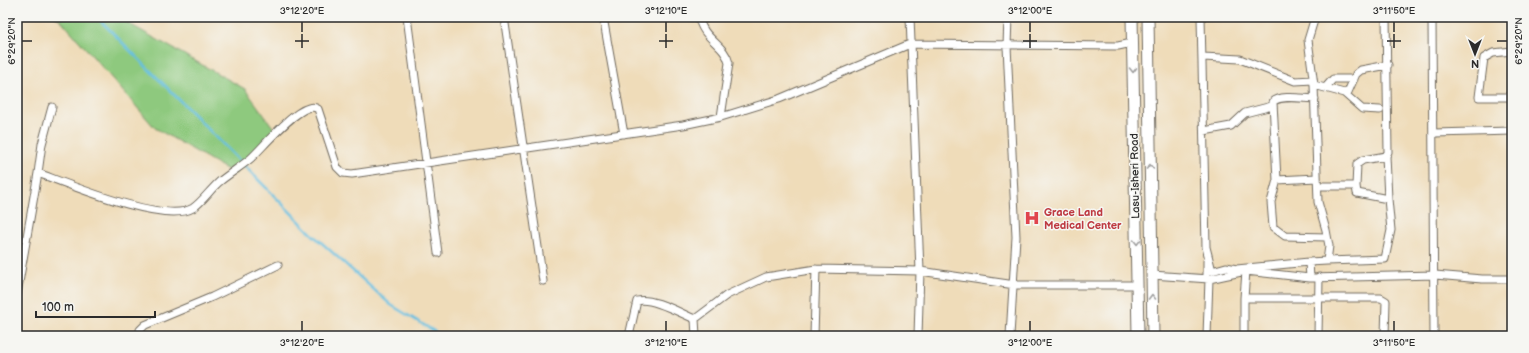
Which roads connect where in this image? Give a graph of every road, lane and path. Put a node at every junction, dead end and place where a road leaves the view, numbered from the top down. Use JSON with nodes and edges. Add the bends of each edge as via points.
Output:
{"nodes":[{"id":1,"x":408,"y":17,"type":"edge"},
{"id":2,"x":504,"y":17,"type":"edge"},
{"id":3,"x":603,"y":17,"type":"edge"},
{"id":4,"x":699,"y":17,"type":"edge"},
{"id":5,"x":910,"y":17,"type":"edge"},
{"id":6,"x":1008,"y":17,"type":"edge"},
{"id":7,"x":1132,"y":17,"type":"edge"},
{"id":8,"x":1148,"y":17,"type":"edge"},
{"id":9,"x":1201,"y":17,"type":"edge"},
{"id":10,"x":1314,"y":17,"type":"edge"},
{"id":11,"x":1386,"y":17,"type":"edge"},
{"id":12,"x":1432,"y":17,"type":"edge"},
{"id":13,"x":1132,"y":43,"type":"junction"},
{"id":14,"x":910,"y":44,"type":"junction"},
{"id":15,"x":1007,"y":46,"type":"junction"},
{"id":16,"x":1512,"y":50,"type":"edge"},
{"id":17,"x":1203,"y":57,"type":"junction"},
{"id":18,"x":1388,"y":65,"type":"junction"},
{"id":19,"x":1354,"y":79,"type":"junction"},
{"id":20,"x":1314,"y":82,"type":"junction"},
{"id":21,"x":1325,"y":88,"type":"junction"},
{"id":22,"x":1344,"y":93,"type":"junction"},
{"id":23,"x":1512,"y":97,"type":"edge"},
{"id":24,"x":1315,"y":99,"type":"junction"},
{"id":25,"x":1272,"y":106,"type":"junction"},
{"id":26,"x":52,"y":107,"type":"dead end"},
{"id":27,"x":1380,"y":110,"type":"dead end"},
{"id":28,"x":721,"y":117,"type":"junction"},
{"id":29,"x":1204,"y":131,"type":"junction"},
{"id":30,"x":1512,"y":131,"type":"edge"},
{"id":31,"x":1434,"y":133,"type":"junction"},
{"id":32,"x":624,"y":134,"type":"junction"},
{"id":33,"x":523,"y":148,"type":"junction"},
{"id":34,"x":1386,"y":156,"type":"junction"},
{"id":35,"x":426,"y":163,"type":"junction"},
{"id":36,"x":38,"y":173,"type":"junction"},
{"id":37,"x":1317,"y":178,"type":"junction"},
{"id":38,"x":1277,"y":180,"type":"junction"},
{"id":39,"x":1318,"y":186,"type":"junction"},
{"id":40,"x":1356,"y":186,"type":"junction"},
{"id":41,"x":1388,"y":199,"type":"junction"},
{"id":42,"x":1327,"y":237,"type":"junction"},
{"id":43,"x":1206,"y":249,"type":"junction"},
{"id":44,"x":20,"y":252,"type":"edge"},
{"id":45,"x":438,"y":253,"type":"dead end"},
{"id":46,"x":1327,"y":261,"type":"junction"},
{"id":47,"x":1309,"y":262,"type":"junction"},
{"id":48,"x":278,"y":265,"type":"dead end"},
{"id":49,"x":816,"y":269,"type":"junction"},
{"id":50,"x":920,"y":271,"type":"junction"},
{"id":51,"x":1246,"y":271,"type":"junction"},
{"id":52,"x":1152,"y":275,"type":"junction"},
{"id":53,"x":1435,"y":275,"type":"junction"},
{"id":54,"x":1319,"y":277,"type":"junction"},
{"id":55,"x":1310,"y":278,"type":"junction"},
{"id":56,"x":1512,"y":278,"type":"edge"},
{"id":57,"x":1208,"y":279,"type":"junction"},
{"id":58,"x":543,"y":281,"type":"dead end"},
{"id":59,"x":1015,"y":285,"type":"junction"},
{"id":60,"x":1137,"y":285,"type":"junction"},
{"id":61,"x":17,"y":294,"type":"edge"},
{"id":62,"x":1244,"y":298,"type":"junction"},
{"id":63,"x":1319,"y":299,"type":"junction"},
{"id":64,"x":695,"y":319,"type":"junction"},
{"id":65,"x":141,"y":336,"type":"edge"},
{"id":66,"x":629,"y":336,"type":"edge"},
{"id":67,"x":696,"y":336,"type":"edge"},
{"id":68,"x":814,"y":336,"type":"edge"},
{"id":69,"x":918,"y":336,"type":"edge"},
{"id":70,"x":1010,"y":336,"type":"edge"},
{"id":71,"x":1138,"y":336,"type":"edge"},
{"id":72,"x":1153,"y":336,"type":"edge"},
{"id":73,"x":1207,"y":336,"type":"edge"},
{"id":74,"x":1244,"y":336,"type":"edge"},
{"id":75,"x":1318,"y":336,"type":"edge"},
{"id":76,"x":1385,"y":336,"type":"edge"},
{"id":77,"x":1434,"y":336,"type":"edge"}],
"edges":[{"from":1,"to":35,"type":"street"},
{"from":2,"to":33,"type":"street"},
{"from":3,"to":32,"type":"street"},
{"from":4,"to":28,"type":"street","via":[[704,32],[728,55]]},
{"from":5,"to":14,"type":"street"},
{"from":6,"to":15,"type":"street"},
{"from":7,"to":13,"type":"main road","name":"Lasu-Isheri Road"},
{"from":52,"to":8,"type":"main road","name":"Lasu-Isheri Road","one_way":true},
{"from":9,"to":17,"type":"street"},
{"from":10,"to":20,"type":"street","via":[[1308,40]]},
{"from":11,"to":18,"type":"street"},
{"from":12,"to":31,"type":"street"},
{"from":13,"to":15,"type":"street","via":[[1118,46]]},
{"from":13,"to":60,"type":"main road","name":"Lasu-Isheri Road","one_way":true},
{"from":14,"to":15,"type":"street"},
{"from":14,"to":28,"type":"street","via":[[779,100]]},
{"from":14,"to":50,"type":"street"},
{"from":15,"to":59,"type":"street","via":[[1016,237]]},
{"from":16,"to":23,"type":"street","via":[[1493,53],[1484,58],[1480,97]]},
{"from":17,"to":20,"type":"street","via":[[1240,59],[1295,81]]},
{"from":17,"to":29,"type":"street"},
{"from":18,"to":19,"type":"street","via":[[1362,70]]},
{"from":18,"to":34,"type":"street","via":[[1389,148]]},
{"from":19,"to":21,"type":"street","via":[[1333,79]]},
{"from":19,"to":22,"type":"street","via":[[1348,92]]},
{"from":20,"to":21,"type":"street"},
{"from":20,"to":24,"type":"street"},
{"from":21,"to":22,"type":"street"},
{"from":22,"to":27,"type":"street","via":[[1362,109]]},
{"from":24,"to":25,"type":"street","via":[[1278,99],[1274,100]]},
{"from":24,"to":37,"type":"street"},
{"from":25,"to":29,"type":"street","via":[[1245,113],[1231,126]]},
{"from":25,"to":38,"type":"street"},
{"from":26,"to":36,"type":"street","via":[[42,144]]},
{"from":28,"to":32,"type":"street"},
{"from":29,"to":43,"type":"street"},
{"from":30,"to":31,"type":"street"},
{"from":31,"to":53,"type":"street"},
{"from":32,"to":33,"type":"street"},
{"from":33,"to":35,"type":"street"},
{"from":33,"to":58,"type":"street"},
{"from":34,"to":40,"type":"street","via":[[1363,160],[1357,164]]},
{"from":34,"to":41,"type":"street"},
{"from":35,"to":36,"type":"street","via":[[352,174],[343,173],[337,167],[318,109],[311,107],[300,111],[251,158],[192,208],[169,212],[127,205]]},
{"from":35,"to":45,"type":"street"},
{"from":36,"to":44,"type":"street"},
{"from":37,"to":38,"type":"street"},
{"from":37,"to":39,"type":"street"},
{"from":38,"to":42,"type":"street","via":[[1271,202],[1273,227],[1285,236]]},
{"from":39,"to":40,"type":"street"},
{"from":39,"to":42,"type":"street","via":[[1318,202]]},
{"from":40,"to":41,"type":"street","via":[[1357,193]]},
{"from":41,"to":46,"type":"street","via":[[1391,230],[1385,260]]},
{"from":42,"to":46,"type":"street"},
{"from":43,"to":47,"type":"street","via":[[1212,271],[1226,267],[1237,269]]},
{"from":43,"to":57,"type":"street"},
{"from":44,"to":61,"type":"street"},
{"from":46,"to":47,"type":"street"},
{"from":47,"to":55,"type":"street"},
{"from":48,"to":65,"type":"street","via":[[212,298],[144,325],[140,330]]},
{"from":49,"to":50,"type":"street"},
{"from":49,"to":64,"type":"street","via":[[766,277],[727,295]]},
{"from":49,"to":68,"type":"street"},
{"from":50,"to":59,"type":"street"},
{"from":50,"to":69,"type":"street"},
{"from":51,"to":55,"type":"street"},
{"from":51,"to":57,"type":"street"},
{"from":51,"to":62,"type":"street"},
{"from":52,"to":57,"type":"street"},
{"from":72,"to":52,"type":"main road","name":"Lasu-Isheri Road","one_way":true},
{"from":53,"to":54,"type":"street"},
{"from":53,"to":56,"type":"street","via":[[1482,279]]},
{"from":53,"to":77,"type":"street"},
{"from":54,"to":55,"type":"street"},
{"from":54,"to":63,"type":"street"},
{"from":57,"to":73,"type":"street"},
{"from":59,"to":60,"type":"street"},
{"from":59,"to":70,"type":"street"},
{"from":60,"to":71,"type":"main road","name":"Lasu-Isheri Road"},
{"from":62,"to":63,"type":"street"},
{"from":62,"to":74,"type":"street"},
{"from":63,"to":75,"type":"street"},
{"from":63,"to":76,"type":"street","via":[[1381,298],[1386,301]]},
{"from":64,"to":66,"type":"street","via":[[642,299],[637,301]]},
{"from":64,"to":67,"type":"street"}]}
